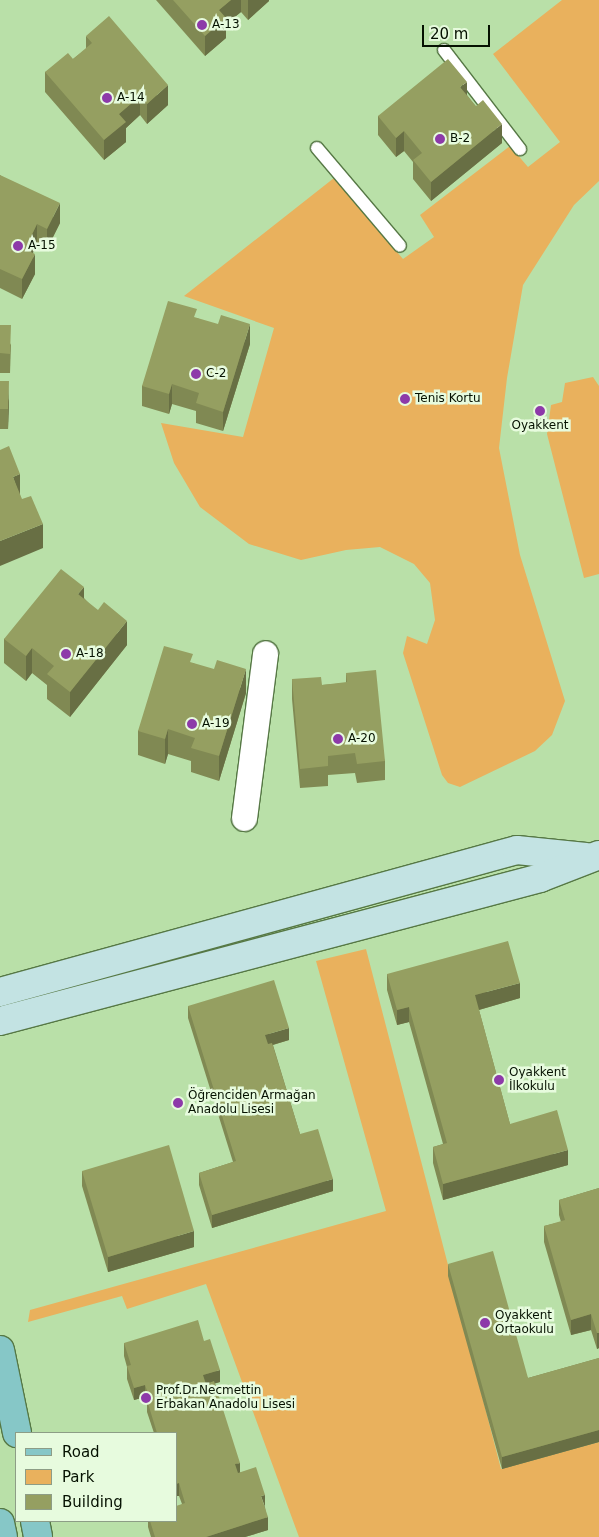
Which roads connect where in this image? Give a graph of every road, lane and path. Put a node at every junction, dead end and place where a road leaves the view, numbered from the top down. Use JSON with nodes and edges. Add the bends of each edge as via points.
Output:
{"nodes":[{"id":1,"x":444,"y":50,"type":"dead end"},
{"id":2,"x":317,"y":148,"type":"dead end"},
{"id":3,"x":520,"y":149,"type":"dead end"},
{"id":4,"x":400,"y":246,"type":"dead end"},
{"id":5,"x":265,"y":653,"type":"dead end"},
{"id":6,"x":244,"y":818,"type":"dead end"},
{"id":7,"x":595,"y":856,"type":"edge"},
{"id":8,"x":0,"y":992,"type":"edge"},
{"id":9,"x":0,"y":1022,"type":"edge"},
{"id":10,"x":0,"y":1350,"type":"edge"},
{"id":11,"x":17,"y":1432,"type":"edge"},
{"id":12,"x":35,"y":1522,"type":"edge"},
{"id":13,"x":0,"y":1523,"type":"edge"},
{"id":14,"x":3,"y":1537,"type":"edge"},
{"id":15,"x":38,"y":1537,"type":"edge"}],
"edges":[{"from":1,"to":3,"type":"lane"},
{"from":2,"to":4,"type":"lane"},
{"from":5,"to":6,"type":"street"},
{"from":7,"to":8,"type":"street","via":[[516,850]]},
{"from":7,"to":9,"type":"street","via":[[540,878]]},
{"from":10,"to":11,"type":"main road"},
{"from":12,"to":15,"type":"main road"},
{"from":13,"to":14,"type":"main road"}]}
